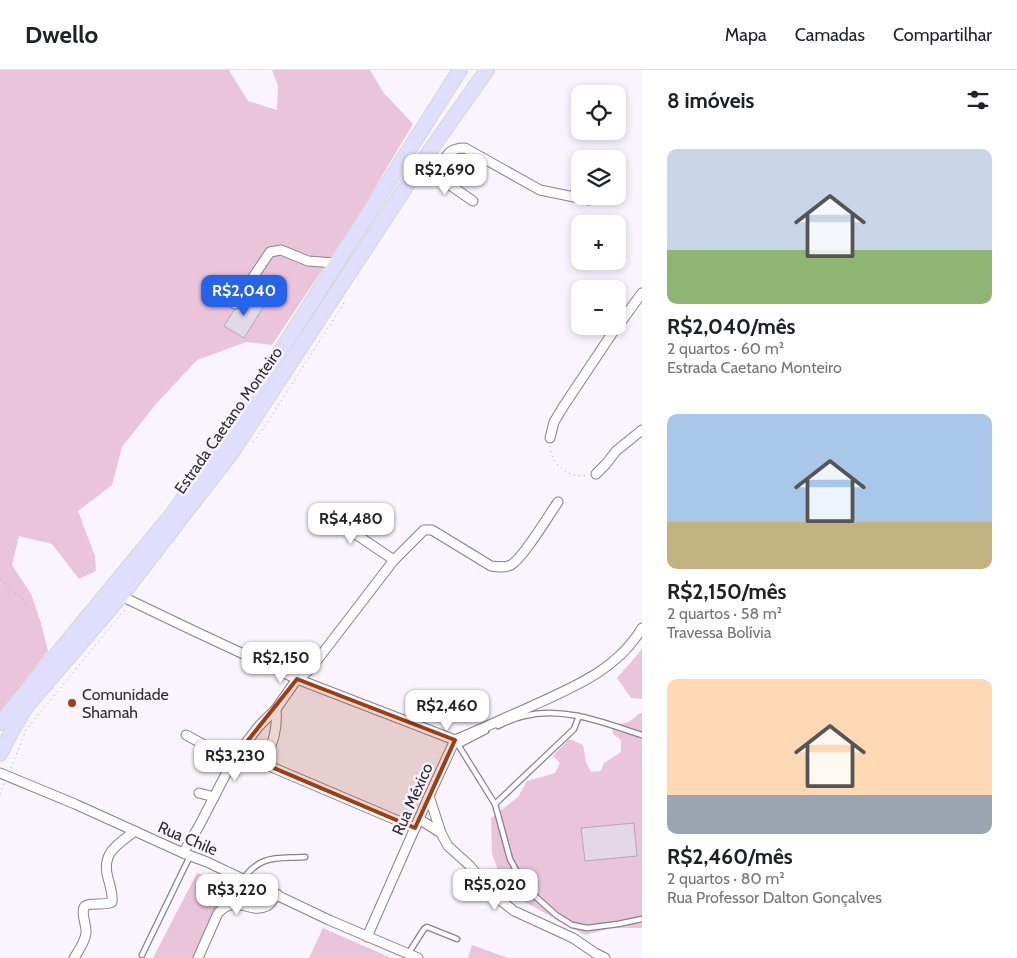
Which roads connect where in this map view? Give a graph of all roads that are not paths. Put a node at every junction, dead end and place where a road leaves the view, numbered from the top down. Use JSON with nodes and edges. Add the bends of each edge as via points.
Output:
{"nodes":[{"id":1,"x":460,"y":70,"type":"edge"},
{"id":2,"x":487,"y":70,"type":"edge"},
{"id":3,"x":444,"y":94,"type":"junction"},
{"id":4,"x":462,"y":107,"type":"junction"},
{"id":5,"x":426,"y":168,"type":"junction"},
{"id":6,"x":571,"y":196,"type":"edge"},
{"id":7,"x":474,"y":201,"type":"dead end"},
{"id":8,"x":335,"y":264,"type":"junction"},
{"id":9,"x":642,"y":293,"type":"edge"},
{"id":10,"x":235,"y":304,"type":"dead end"},
{"id":11,"x":626,"y":314,"type":"edge"},
{"id":12,"x":611,"y":335,"type":"edge"},
{"id":13,"x":642,"y":430,"type":"edge"},
{"id":14,"x":550,"y":438,"type":"road end"},
{"id":15,"x":596,"y":474,"type":"road end"},
{"id":16,"x":558,"y":502,"type":"dead end"},
{"id":17,"x":321,"y":511,"type":"dead end"},
{"id":18,"x":394,"y":560,"type":"junction"},
{"id":19,"x":122,"y":596,"type":"junction"},
{"id":20,"x":642,"y":628,"type":"edge"},
{"id":21,"x":297,"y":679,"type":"junction"},
{"id":22,"x":276,"y":709,"type":"junction"},
{"id":23,"x":579,"y":716,"type":"junction"},
{"id":24,"x":0,"y":723,"type":"edge"},
{"id":25,"x":186,"y":735,"type":"dead end"},
{"id":26,"x":642,"y":735,"type":"edge"},
{"id":27,"x":457,"y":743,"type":"junction"},
{"id":28,"x":0,"y":754,"type":"edge"},
{"id":29,"x":264,"y":764,"type":"junction"},
{"id":30,"x":0,"y":773,"type":"edge"},
{"id":31,"x":199,"y":793,"type":"dead end"},
{"id":32,"x":429,"y":796,"type":"junction"},
{"id":33,"x":214,"y":797,"type":"junction"},
{"id":34,"x":495,"y":804,"type":"junction"},
{"id":35,"x":420,"y":819,"type":"junction"},
{"id":36,"x":415,"y":828,"type":"junction"},
{"id":37,"x":135,"y":831,"type":"junction"},
{"id":38,"x":441,"y":833,"type":"junction"},
{"id":39,"x":186,"y":854,"type":"junction"},
{"id":40,"x":305,"y":857,"type":"dead end"},
{"id":41,"x":243,"y":879,"type":"junction"},
{"id":42,"x":277,"y":894,"type":"junction"},
{"id":43,"x":642,"y":918,"type":"edge"},
{"id":44,"x":368,"y":937,"type":"junction"},
{"id":45,"x":457,"y":939,"type":"dead end"},
{"id":46,"x":408,"y":954,"type":"junction"},
{"id":47,"x":142,"y":955,"type":"dead end"},
{"id":48,"x":74,"y":958,"type":"edge"},
{"id":49,"x":198,"y":958,"type":"edge"},
{"id":50,"x":418,"y":958,"type":"edge"},
{"id":51,"x":605,"y":958,"type":"edge"}],
"edges":[{"from":1,"to":3,"type":"main road","name":"Estrada Caetano Monteiro"},
{"from":2,"to":4,"type":"main road","name":"Estrada Caetano Monteiro"},
{"from":3,"to":4,"type":"main road","via":[[458,95]]},
{"from":3,"to":8,"type":"main road","name":"Estrada Caetano Monteiro"},
{"from":4,"to":5,"type":"main road","name":"Estrada Caetano Monteiro"},
{"from":5,"to":6,"type":"street","via":[[438,170],[449,152],[465,148],[540,190]]},
{"from":5,"to":7,"type":"street"},
{"from":5,"to":19,"type":"main road","name":"Estrada Caetano Monteiro","via":[[232,452]]},
{"from":8,"to":10,"type":"street","via":[[308,261],[281,250],[270,252]]},
{"from":8,"to":24,"type":"main road","name":"Estrada Caetano Monteiro","via":[[220,446],[173,513]]},
{"from":9,"to":11,"type":"street"},
{"from":12,"to":14,"type":"street","via":[[554,422]]},
{"from":13,"to":15,"type":"street","via":[[616,451]]},
{"from":16,"to":18,"type":"street","via":[[510,566],[492,566],[432,530],[424,530]]},
{"from":17,"to":18,"type":"street"},
{"from":18,"to":21,"type":"street","via":[[308,671]]},
{"from":19,"to":21,"type":"street"},
{"from":19,"to":28,"type":"main road","name":"Estrada Caetano Monteiro","via":[[26,707]]},
{"from":20,"to":27,"type":"street","via":[[620,656],[577,686]]},
{"from":21,"to":22,"type":"street"},
{"from":21,"to":27,"type":"street"},
{"from":22,"to":29,"type":"street","via":[[278,724]]},
{"from":22,"to":29,"type":"street","via":[[245,744],[244,752],[248,757]]},
{"from":23,"to":26,"type":"lane"},
{"from":23,"to":27,"type":"lane","via":[[562,713],[524,716]]},
{"from":23,"to":34,"type":"lane","via":[[574,729]]},
{"from":25,"to":33,"type":"street","via":[[225,756],[229,762]]},
{"from":27,"to":32,"type":"street","name":"Rua México"},
{"from":27,"to":34,"type":"lane"},
{"from":29,"to":36,"type":"street"},
{"from":30,"to":37,"type":"street","name":"Rua Chile"},
{"from":31,"to":33,"type":"street"},
{"from":32,"to":35,"type":"street","name":"Rua México"},
{"from":32,"to":38,"type":"street"},
{"from":33,"to":39,"type":"street"},
{"from":34,"to":43,"type":"lane","via":[[510,859],[525,887],[556,915],[587,928]]},
{"from":35,"to":36,"type":"street","name":"Rua México"},
{"from":35,"to":38,"type":"street"},
{"from":36,"to":44,"type":"street","name":"Rua México"},
{"from":37,"to":39,"type":"street","name":"Rua Chile"},
{"from":37,"to":48,"type":"street","via":[[107,858],[105,864],[112,902],[86,906],[83,911],[85,939]]},
{"from":38,"to":51,"type":"street","via":[[448,846],[495,896],[514,911],[573,938]]},
{"from":39,"to":41,"type":"street","name":"Rua Chile"},
{"from":39,"to":47,"type":"lane"},
{"from":40,"to":41,"type":"lane","via":[[262,860]]},
{"from":41,"to":42,"type":"street","name":"Rua Chile"},
{"from":42,"to":44,"type":"street","name":"Rua Chile"},
{"from":42,"to":49,"type":"street","via":[[265,907],[230,904],[223,908]]},
{"from":44,"to":46,"type":"street","name":"Rua Chile"},
{"from":45,"to":46,"type":"lane","via":[[427,927]]},
{"from":46,"to":50,"type":"street","name":"Rua Chile"}]}
